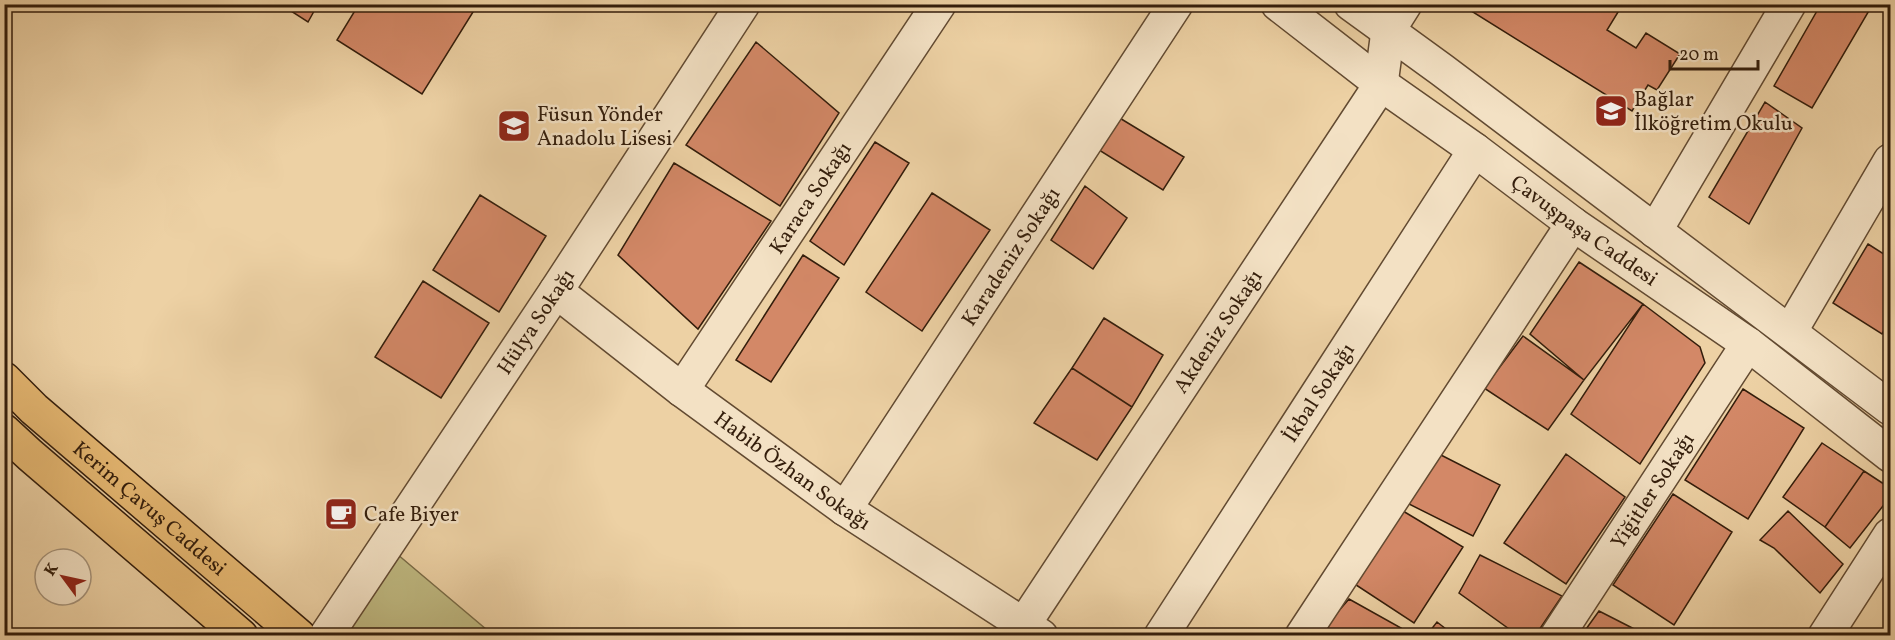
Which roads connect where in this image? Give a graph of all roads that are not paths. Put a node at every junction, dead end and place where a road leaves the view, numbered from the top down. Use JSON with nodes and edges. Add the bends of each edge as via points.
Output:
{"nodes":[{"id":1,"x":743,"y":4,"type":"edge"},
{"id":2,"x":939,"y":4,"type":"edge"},
{"id":3,"x":1176,"y":4,"type":"edge"},
{"id":4,"x":1278,"y":4,"type":"edge"},
{"id":5,"x":1351,"y":4,"type":"edge"},
{"id":6,"x":1789,"y":4,"type":"edge"},
{"id":7,"x":1397,"y":18,"type":"edge"},
{"id":8,"x":1381,"y":84,"type":"junction"},
{"id":9,"x":1475,"y":150,"type":"junction"},
{"id":10,"x":1890,"y":161,"type":"edge"},
{"id":11,"x":1573,"y":224,"type":"junction"},
{"id":12,"x":1655,"y":231,"type":"junction"},
{"id":13,"x":556,"y":291,"type":"junction"},
{"id":14,"x":1790,"y":332,"type":"junction"},
{"id":15,"x":1748,"y":344,"type":"junction"},
{"id":16,"x":4,"y":379,"type":"edge"},
{"id":17,"x":682,"y":390,"type":"junction"},
{"id":18,"x":1890,"y":408,"type":"edge"},
{"id":19,"x":4,"y":431,"type":"edge"},
{"id":20,"x":1890,"y":455,"type":"edge"},
{"id":21,"x":845,"y":509,"type":"junction"},
{"id":22,"x":1890,"y":535,"type":"edge"},
{"id":23,"x":1032,"y":630,"type":"edge"},
{"id":24,"x":241,"y":636,"type":"edge"},
{"id":25,"x":299,"y":636,"type":"edge"},
{"id":26,"x":326,"y":636,"type":"edge"},
{"id":27,"x":1161,"y":636,"type":"edge"},
{"id":28,"x":1302,"y":636,"type":"edge"},
{"id":29,"x":1557,"y":636,"type":"edge"},
{"id":30,"x":1825,"y":636,"type":"edge"}],
"edges":[{"from":1,"to":13,"type":"street","name":"Hülya Sokağı"},
{"from":2,"to":17,"type":"street","name":"Karaca Sokağı"},
{"from":3,"to":21,"type":"street","name":"Karadeniz Sokağı"},
{"from":4,"to":8,"type":"street","name":"Çavuşpaşa Caddesi"},
{"from":5,"to":7,"type":"street","name":"Çavuşpaşa Caddesi"},
{"from":6,"to":12,"type":"street"},
{"from":7,"to":8,"type":"street","name":"Akdeniz Sokağı"},
{"from":7,"to":12,"type":"street","name":"Çavuşpaşa Caddesi"},
{"from":8,"to":9,"type":"street","name":"Çavuşpaşa Caddesi"},
{"from":8,"to":23,"type":"street","name":"Akdeniz Sokağı"},
{"from":9,"to":11,"type":"street","name":"Çavuşpaşa Caddesi"},
{"from":9,"to":27,"type":"street","name":"İkbal Sokağı"},
{"from":10,"to":14,"type":"street"},
{"from":11,"to":15,"type":"street","name":"Çavuşpaşa Caddesi"},
{"from":11,"to":28,"type":"street"},
{"from":12,"to":14,"type":"street","name":"Çavuşpaşa Caddesi"},
{"from":13,"to":17,"type":"street","name":"Habib Özhan Sokağı"},
{"from":13,"to":26,"type":"street","name":"Hülya Sokağı"},
{"from":14,"to":18,"type":"street","name":"Çavuşpaşa Caddesi"},
{"from":15,"to":20,"type":"street","name":"Çavuşpaşa Caddesi"},
{"from":15,"to":29,"type":"street","name":"Yiğitler Sokağı"},
{"from":16,"to":25,"type":"main road","name":"Kerim Çavuş Caddesi"},
{"from":17,"to":21,"type":"street","name":"Habib Özhan Sokağı"},
{"from":19,"to":24,"type":"main road","name":"Kerim Çavuş Caddesi"},
{"from":21,"to":23,"type":"street","name":"Habib Özhan Sokağı"},
{"from":22,"to":30,"type":"street"}]}
